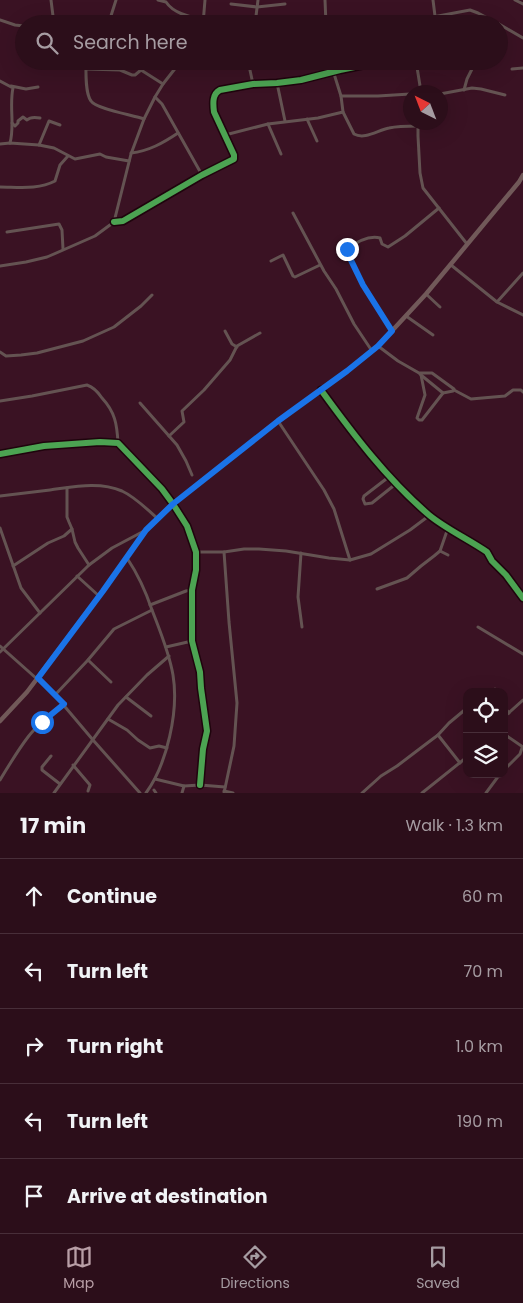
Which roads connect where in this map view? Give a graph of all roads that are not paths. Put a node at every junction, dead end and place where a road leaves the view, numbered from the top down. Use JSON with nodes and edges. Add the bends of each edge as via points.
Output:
{"nodes":[{"id":1,"x":51,"y":0,"type":"edge"},
{"id":2,"x":116,"y":0,"type":"edge"},
{"id":3,"x":158,"y":0,"type":"edge"},
{"id":4,"x":205,"y":0,"type":"edge"},
{"id":5,"x":258,"y":0,"type":"edge"},
{"id":6,"x":325,"y":0,"type":"edge"},
{"id":7,"x":433,"y":0,"type":"edge"},
{"id":8,"x":515,"y":0,"type":"edge"},
{"id":9,"x":166,"y":1,"type":"edge"},
{"id":10,"x":231,"y":4,"type":"dead end"},
{"id":11,"x":286,"y":4,"type":"dead end"},
{"id":12,"x":523,"y":4,"type":"edge"},
{"id":13,"x":258,"y":7,"type":"junction"},
{"id":14,"x":53,"y":15,"type":"edge"},
{"id":15,"x":111,"y":15,"type":"edge"},
{"id":16,"x":184,"y":15,"type":"edge"},
{"id":17,"x":204,"y":15,"type":"edge"},
{"id":18,"x":257,"y":15,"type":"edge"},
{"id":19,"x":326,"y":15,"type":"edge"},
{"id":20,"x":435,"y":15,"type":"edge"},
{"id":21,"x":441,"y":15,"type":"edge"},
{"id":22,"x":482,"y":15,"type":"edge"},
{"id":23,"x":0,"y":20,"type":"edge"},
{"id":24,"x":15,"y":25,"type":"edge"},
{"id":25,"x":508,"y":29,"type":"edge"},
{"id":26,"x":523,"y":38,"type":"edge"},
{"id":27,"x":523,"y":68,"type":"edge"},
{"id":28,"x":512,"y":69,"type":"dead end"},
{"id":29,"x":86,"y":70,"type":"edge"},
{"id":30,"x":120,"y":70,"type":"edge"},
{"id":31,"x":141,"y":70,"type":"edge"},
{"id":32,"x":141,"y":70,"type":"edge"},
{"id":33,"x":174,"y":70,"type":"edge"},
{"id":34,"x":251,"y":70,"type":"edge"},
{"id":35,"x":338,"y":70,"type":"edge"},
{"id":36,"x":417,"y":70,"type":"edge"},
{"id":37,"x":472,"y":70,"type":"edge"},
{"id":38,"x":333,"y":71,"type":"junction"},
{"id":39,"x":0,"y":81,"type":"edge"},
{"id":40,"x":277,"y":83,"type":"junction"},
{"id":41,"x":163,"y":84,"type":"junction"},
{"id":42,"x":253,"y":84,"type":"junction"},
{"id":43,"x":8,"y":85,"type":"junction"},
{"id":44,"x":420,"y":85,"type":"edge"},
{"id":45,"x":38,"y":88,"type":"dead end"},
{"id":46,"x":464,"y":90,"type":"junction"},
{"id":47,"x":448,"y":93,"type":"edge"},
{"id":48,"x":403,"y":94,"type":"edge"},
{"id":49,"x":505,"y":95,"type":"dead end"},
{"id":50,"x":341,"y":96,"type":"junction"},
{"id":51,"x":155,"y":97,"type":"junction"},
{"id":52,"x":343,"y":112,"type":"junction"},
{"id":53,"x":40,"y":118,"type":"dead end"},
{"id":54,"x":144,"y":119,"type":"junction"},
{"id":55,"x":307,"y":119,"type":"junction"},
{"id":56,"x":285,"y":122,"type":"junction"},
{"id":57,"x":12,"y":123,"type":"junction"},
{"id":58,"x":268,"y":124,"type":"junction"},
{"id":59,"x":60,"y":125,"type":"dead end"},
{"id":60,"x":403,"y":126,"type":"edge"},
{"id":61,"x":418,"y":130,"type":"edge"},
{"id":62,"x":178,"y":133,"type":"junction"},
{"id":63,"x":225,"y":135,"type":"junction"},
{"id":64,"x":317,"y":140,"type":"dead end"},
{"id":65,"x":10,"y":143,"type":"junction"},
{"id":66,"x":0,"y":144,"type":"edge"},
{"id":67,"x":39,"y":145,"type":"junction"},
{"id":68,"x":131,"y":154,"type":"junction"},
{"id":69,"x":281,"y":154,"type":"dead end"},
{"id":70,"x":68,"y":156,"type":"junction"},
{"id":71,"x":129,"y":161,"type":"junction"},
{"id":72,"x":202,"y":175,"type":"junction"},
{"id":73,"x":523,"y":175,"type":"edge"},
{"id":74,"x":521,"y":183,"type":"edge"},
{"id":75,"x":0,"y":187,"type":"edge"},
{"id":76,"x":439,"y":208,"type":"junction"},
{"id":77,"x":293,"y":213,"type":"dead end"},
{"id":78,"x":114,"y":222,"type":"junction"},
{"id":79,"x":6,"y":232,"type":"dead end"},
{"id":80,"x":467,"y":244,"type":"junction"},
{"id":81,"x":63,"y":249,"type":"junction"},
{"id":82,"x":271,"y":261,"type":"dead end"},
{"id":83,"x":451,"y":264,"type":"junction"},
{"id":84,"x":320,"y":265,"type":"junction"},
{"id":85,"x":0,"y":266,"type":"edge"},
{"id":86,"x":523,"y":273,"type":"edge"},
{"id":87,"x":426,"y":294,"type":"junction"},
{"id":88,"x":152,"y":295,"type":"dead end"},
{"id":89,"x":497,"y":302,"type":"junction"},
{"id":90,"x":440,"y":307,"type":"dead end"},
{"id":91,"x":523,"y":315,"type":"edge"},
{"id":92,"x":406,"y":316,"type":"junction"},
{"id":93,"x":225,"y":331,"type":"dead end"},
{"id":94,"x":392,"y":331,"type":"junction"},
{"id":95,"x":260,"y":333,"type":"dead end"},
{"id":96,"x":433,"y":335,"type":"dead end"},
{"id":97,"x":378,"y":346,"type":"junction"},
{"id":98,"x":237,"y":347,"type":"junction"},
{"id":99,"x":372,"y":351,"type":"junction"},
{"id":100,"x":0,"y":352,"type":"edge"},
{"id":101,"x":420,"y":374,"type":"junction"},
{"id":102,"x":321,"y":390,"type":"junction"},
{"id":103,"x":454,"y":390,"type":"junction"},
{"id":104,"x":523,"y":392,"type":"edge"},
{"id":105,"x":443,"y":393,"type":"junction"},
{"id":106,"x":0,"y":400,"type":"edge"},
{"id":107,"x":140,"y":403,"type":"dead end"},
{"id":108,"x":278,"y":421,"type":"junction"},
{"id":109,"x":169,"y":436,"type":"junction"},
{"id":110,"x":118,"y":443,"type":"junction"},
{"id":111,"x":0,"y":454,"type":"edge"},
{"id":112,"x":192,"y":475,"type":"dead end"},
{"id":113,"x":390,"y":476,"type":"junction"},
{"id":114,"x":396,"y":483,"type":"junction"},
{"id":115,"x":67,"y":488,"type":"junction"},
{"id":116,"x":0,"y":496,"type":"edge"},
{"id":117,"x":173,"y":504,"type":"junction"},
{"id":118,"x":430,"y":515,"type":"junction"},
{"id":119,"x":158,"y":519,"type":"junction"},
{"id":120,"x":0,"y":528,"type":"edge"},
{"id":121,"x":448,"y":528,"type":"junction"},
{"id":122,"x":72,"y":529,"type":"junction"},
{"id":123,"x":146,"y":530,"type":"junction"},
{"id":124,"x":2,"y":539,"type":"edge"},
{"id":125,"x":440,"y":551,"type":"junction"},
{"id":126,"x":196,"y":552,"type":"junction"},
{"id":127,"x":224,"y":552,"type":"junction"},
{"id":128,"x":301,"y":553,"type":"junction"},
{"id":129,"x":448,"y":555,"type":"dead end"},
{"id":130,"x":126,"y":557,"type":"junction"},
{"id":131,"x":350,"y":560,"type":"junction"},
{"id":132,"x":90,"y":565,"type":"junction"},
{"id":133,"x":13,"y":566,"type":"junction"},
{"id":134,"x":77,"y":576,"type":"junction"},
{"id":135,"x":377,"y":589,"type":"dead end"},
{"id":136,"x":192,"y":590,"type":"junction"},
{"id":137,"x":99,"y":596,"type":"junction"},
{"id":138,"x":523,"y":598,"type":"edge"},
{"id":139,"x":150,"y":605,"type":"junction"},
{"id":140,"x":152,"y":610,"type":"junction"},
{"id":141,"x":40,"y":613,"type":"junction"},
{"id":142,"x":302,"y":627,"type":"dead end"},
{"id":143,"x":478,"y":627,"type":"dead end"},
{"id":144,"x":192,"y":641,"type":"junction"},
{"id":145,"x":0,"y":646,"type":"edge"},
{"id":146,"x":166,"y":647,"type":"junction"},
{"id":147,"x":4,"y":649,"type":"junction"},
{"id":148,"x":0,"y":652,"type":"edge"},
{"id":149,"x":523,"y":654,"type":"edge"},
{"id":150,"x":169,"y":656,"type":"junction"},
{"id":151,"x":88,"y":660,"type":"junction"},
{"id":152,"x":38,"y":678,"type":"junction"},
{"id":153,"x":112,"y":682,"type":"dead end"},
{"id":154,"x":55,"y":695,"type":"junction"},
{"id":155,"x":126,"y":697,"type":"junction"},
{"id":156,"x":523,"y":700,"type":"edge"},
{"id":157,"x":64,"y":704,"type":"junction"},
{"id":158,"x":463,"y":711,"type":"edge"},
{"id":159,"x":509,"y":713,"type":"edge"},
{"id":160,"x":151,"y":716,"type":"dead end"},
{"id":161,"x":108,"y":719,"type":"junction"},
{"id":162,"x":0,"y":721,"type":"edge"},
{"id":163,"x":438,"y":734,"type":"junction"},
{"id":164,"x":508,"y":737,"type":"edge"},
{"id":165,"x":93,"y":740,"type":"junction"},
{"id":166,"x":167,"y":748,"type":"junction"},
{"id":167,"x":523,"y":749,"type":"edge"},
{"id":168,"x":51,"y":756,"type":"dead end"},
{"id":169,"x":463,"y":760,"type":"edge"},
{"id":170,"x":460,"y":763,"type":"junction"},
{"id":171,"x":73,"y":765,"type":"junction"},
{"id":172,"x":508,"y":766,"type":"edge"},
{"id":173,"x":155,"y":778,"type":"junction"},
{"id":174,"x":497,"y":778,"type":"edge"},
{"id":175,"x":0,"y":780,"type":"edge"},
{"id":176,"x":60,"y":784,"type":"junction"},
{"id":177,"x":200,"y":784,"type":"junction"},
{"id":178,"x":184,"y":786,"type":"junction"},
{"id":179,"x":224,"y":790,"type":"edge"},
{"id":180,"x":88,"y":791,"type":"dead end"},
{"id":181,"x":54,"y":793,"type":"edge"},
{"id":182,"x":140,"y":793,"type":"edge"},
{"id":183,"x":146,"y":793,"type":"edge"},
{"id":184,"x":182,"y":793,"type":"edge"},
{"id":185,"x":233,"y":793,"type":"edge"},
{"id":186,"x":362,"y":793,"type":"edge"},
{"id":187,"x":422,"y":793,"type":"edge"},
{"id":188,"x":486,"y":793,"type":"edge"}],
"edges":[{"from":1,"to":14,"type":"street"},
{"from":2,"to":15,"type":"street"},
{"from":3,"to":9,"type":"street"},
{"from":4,"to":17,"type":"street"},
{"from":5,"to":13,"type":"street"},
{"from":6,"to":19,"type":"street"},
{"from":7,"to":20,"type":"street"},
{"from":8,"to":12,"type":"street"},
{"from":9,"to":16,"type":"street","via":[[167,5]]},
{"from":10,"to":13,"type":"street"},
{"from":11,"to":13,"type":"street"},
{"from":13,"to":18,"type":"street"},
{"from":21,"to":22,"type":"street","via":[[470,10]]},
{"from":23,"to":24,"type":"street"},
{"from":25,"to":26,"type":"street"},
{"from":27,"to":28,"type":"street"},
{"from":29,"to":54,"type":"street","via":[[90,101],[97,106]]},
{"from":30,"to":32,"type":"street","via":[[135,76]]},
{"from":31,"to":41,"type":"street"},
{"from":33,"to":41,"type":"street"},
{"from":34,"to":42,"type":"street"},
{"from":35,"to":38,"type":"street"},
{"from":36,"to":44,"type":"street"},
{"from":37,"to":46,"type":"street"},
{"from":38,"to":40,"type":"street"},
{"from":38,"to":50,"type":"street"},
{"from":39,"to":43,"type":"street"},
{"from":40,"to":42,"type":"street"},
{"from":40,"to":56,"type":"street"},
{"from":41,"to":51,"type":"street"},
{"from":42,"to":63,"type":"street","via":[[216,92],[214,112]]},
{"from":43,"to":45,"type":"street"},
{"from":43,"to":57,"type":"street","via":[[13,88]]},
{"from":46,"to":47,"type":"street"},
{"from":46,"to":49,"type":"street","via":[[481,89]]},
{"from":48,"to":50,"type":"street"},
{"from":50,"to":52,"type":"street"},
{"from":51,"to":54,"type":"street"},
{"from":51,"to":62,"type":"street"},
{"from":52,"to":55,"type":"street"},
{"from":52,"to":60,"type":"street","via":[[354,134],[360,136]]},
{"from":53,"to":57,"type":"street","via":[[27,120],[23,117],[14,126]]},
{"from":54,"to":68,"type":"street"},
{"from":55,"to":56,"type":"street"},
{"from":55,"to":64,"type":"street"},
{"from":56,"to":58,"type":"street"},
{"from":57,"to":65,"type":"street"},
{"from":58,"to":63,"type":"street"},
{"from":58,"to":69,"type":"street"},
{"from":59,"to":67,"type":"street","via":[[49,121]]},
{"from":61,"to":76,"type":"street","via":[[423,188]]},
{"from":62,"to":68,"type":"street","via":[[158,146]]},
{"from":62,"to":72,"type":"street"},
{"from":63,"to":72,"type":"street","via":[[234,159]]},
{"from":65,"to":66,"type":"street"},
{"from":65,"to":67,"type":"street"},
{"from":67,"to":70,"type":"street","via":[[54,148]]},
{"from":68,"to":71,"type":"street"},
{"from":70,"to":71,"type":"street","via":[[77,159],[100,154]]},
{"from":70,"to":75,"type":"street","via":[[60,165],[55,181],[28,188]]},
{"from":71,"to":78,"type":"street"},
{"from":72,"to":78,"type":"street"},
{"from":73,"to":74,"type":"main road"},
{"from":74,"to":80,"type":"main road"},
{"from":76,"to":80,"type":"street"},
{"from":76,"to":94,"type":"street","via":[[388,247],[380,238],[372,237],[346,250],[363,285]]},
{"from":77,"to":84,"type":"street"},
{"from":78,"to":81,"type":"street","via":[[95,236]]},
{"from":79,"to":81,"type":"street","via":[[59,224]]},
{"from":80,"to":83,"type":"main road"},
{"from":81,"to":85,"type":"street","via":[[26,262]]},
{"from":82,"to":84,"type":"street","via":[[283,255],[295,277]]},
{"from":83,"to":87,"type":"main road"},
{"from":83,"to":89,"type":"street"},
{"from":84,"to":99,"type":"street"},
{"from":86,"to":89,"type":"street"},
{"from":87,"to":90,"type":"street"},
{"from":87,"to":92,"type":"main road"},
{"from":88,"to":100,"type":"street","via":[[114,327],[84,341],[22,355],[6,356]]},
{"from":89,"to":91,"type":"street"},
{"from":92,"to":94,"type":"main road"},
{"from":92,"to":96,"type":"street"},
{"from":93,"to":98,"type":"street"},
{"from":94,"to":97,"type":"main road"},
{"from":95,"to":98,"type":"street"},
{"from":97,"to":99,"type":"main road"},
{"from":97,"to":101,"type":"street"},
{"from":98,"to":109,"type":"street","via":[[230,360],[182,411],[184,422]]},
{"from":99,"to":102,"type":"main road"},
{"from":101,"to":103,"type":"street","via":[[432,373]]},
{"from":101,"to":105,"type":"street"},
{"from":101,"to":105,"type":"street","via":[[425,395],[419,420]]},
{"from":102,"to":108,"type":"main road"},
{"from":102,"to":113,"type":"street","via":[[346,426]]},
{"from":103,"to":104,"type":"street","via":[[471,399],[505,396],[513,390]]},
{"from":103,"to":105,"type":"street"},
{"from":106,"to":110,"type":"street","via":[[89,386],[112,412]]},
{"from":107,"to":109,"type":"street"},
{"from":108,"to":117,"type":"main road"},
{"from":108,"to":131,"type":"street","via":[[334,509]]},
{"from":109,"to":112,"type":"street"},
{"from":110,"to":111,"type":"street","via":[[53,446]]},
{"from":110,"to":117,"type":"street"},
{"from":113,"to":114,"type":"street"},
{"from":113,"to":114,"type":"street","via":[[363,497],[365,504],[372,503]]},
{"from":114,"to":118,"type":"street"},
{"from":115,"to":116,"type":"street"},
{"from":115,"to":119,"type":"street","via":[[104,486],[121,490]]},
{"from":115,"to":122,"type":"street","via":[[67,517]]},
{"from":117,"to":119,"type":"main road"},
{"from":117,"to":126,"type":"street","via":[[187,526]]},
{"from":118,"to":121,"type":"street"},
{"from":118,"to":131,"type":"street","via":[[371,554]]},
{"from":119,"to":123,"type":"main road"},
{"from":120,"to":124,"type":"street"},
{"from":121,"to":125,"type":"street"},
{"from":121,"to":138,"type":"street","via":[[487,552]]},
{"from":122,"to":132,"type":"street","via":[[82,556]]},
{"from":122,"to":133,"type":"street"},
{"from":123,"to":130,"type":"main road"},
{"from":123,"to":132,"type":"street","via":[[112,548]]},
{"from":124,"to":133,"type":"street"},
{"from":125,"to":129,"type":"street"},
{"from":125,"to":135,"type":"street","via":[[407,578]]},
{"from":126,"to":127,"type":"street"},
{"from":126,"to":136,"type":"street"},
{"from":127,"to":128,"type":"street","via":[[251,549]]},
{"from":127,"to":179,"type":"street","via":[[237,703],[234,746]]},
{"from":128,"to":131,"type":"street"},
{"from":128,"to":142,"type":"street","via":[[298,598]]},
{"from":130,"to":137,"type":"main road"},
{"from":130,"to":139,"type":"street"},
{"from":132,"to":134,"type":"street"},
{"from":133,"to":141,"type":"street","via":[[21,588]]},
{"from":134,"to":137,"type":"street"},
{"from":134,"to":141,"type":"street"},
{"from":136,"to":139,"type":"street"},
{"from":136,"to":144,"type":"street"},
{"from":137,"to":152,"type":"main road"},
{"from":139,"to":140,"type":"street"},
{"from":140,"to":146,"type":"street"},
{"from":140,"to":151,"type":"street","via":[[114,629]]},
{"from":141,"to":147,"type":"street"},
{"from":143,"to":149,"type":"street"},
{"from":144,"to":146,"type":"street"},
{"from":144,"to":177,"type":"street","via":[[200,672],[207,731]]},
{"from":145,"to":147,"type":"street"},
{"from":146,"to":150,"type":"street"},
{"from":147,"to":148,"type":"street"},
{"from":147,"to":152,"type":"street"},
{"from":150,"to":155,"type":"street"},
{"from":150,"to":166,"type":"street","via":[[175,694]]},
{"from":151,"to":153,"type":"street"},
{"from":151,"to":154,"type":"street"},
{"from":152,"to":154,"type":"street"},
{"from":152,"to":162,"type":"main road"},
{"from":154,"to":157,"type":"street"},
{"from":155,"to":160,"type":"street"},
{"from":155,"to":161,"type":"street"},
{"from":156,"to":159,"type":"street"},
{"from":157,"to":165,"type":"street"},
{"from":157,"to":175,"type":"street","via":[[29,735]]},
{"from":158,"to":163,"type":"street"},
{"from":161,"to":165,"type":"street"},
{"from":161,"to":166,"type":"street","via":[[150,748]]},
{"from":163,"to":170,"type":"street"},
{"from":163,"to":186,"type":"street"},
{"from":164,"to":167,"type":"street"},
{"from":165,"to":171,"type":"street"},
{"from":165,"to":182,"type":"street"},
{"from":166,"to":173,"type":"street"},
{"from":167,"to":172,"type":"street"},
{"from":168,"to":176,"type":"street","via":[[42,770]]},
{"from":169,"to":170,"type":"street"},
{"from":170,"to":187,"type":"street"},
{"from":171,"to":176,"type":"street"},
{"from":171,"to":180,"type":"street","via":[[90,785]]},
{"from":173,"to":178,"type":"street"},
{"from":173,"to":183,"type":"street"},
{"from":174,"to":188,"type":"street"},
{"from":176,"to":181,"type":"street"},
{"from":177,"to":178,"type":"street"},
{"from":177,"to":179,"type":"street"},
{"from":178,"to":184,"type":"street"},
{"from":179,"to":185,"type":"street"}]}
